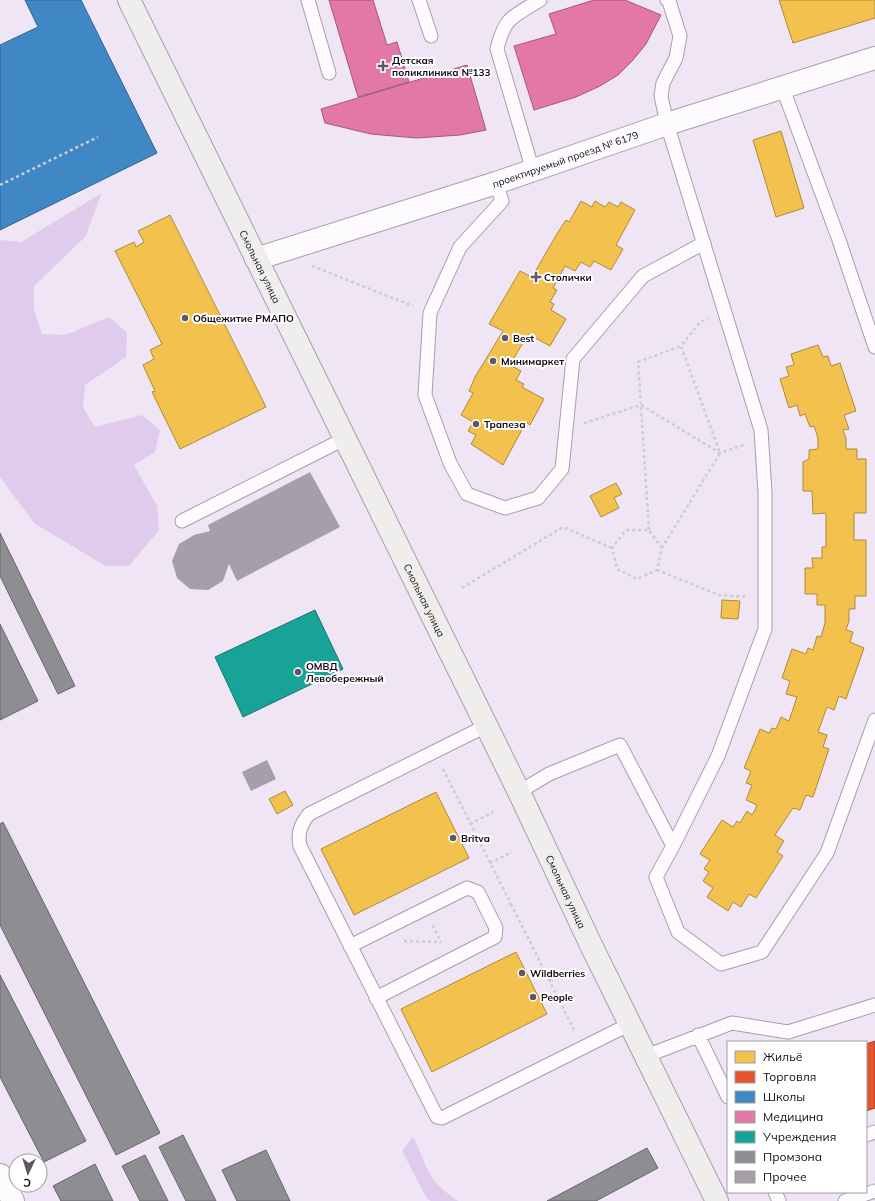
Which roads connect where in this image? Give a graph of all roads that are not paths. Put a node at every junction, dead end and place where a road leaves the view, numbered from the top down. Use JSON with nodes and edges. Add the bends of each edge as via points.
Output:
{"nodes":[{"id":1,"x":129,"y":0,"type":"edge"},
{"id":2,"x":308,"y":0,"type":"edge"},
{"id":3,"x":419,"y":0,"type":"edge"},
{"id":4,"x":540,"y":0,"type":"edge"},
{"id":5,"x":667,"y":0,"type":"edge"},
{"id":6,"x":431,"y":36,"type":"dead end"},
{"id":7,"x":875,"y":58,"type":"edge"},
{"id":8,"x":329,"y":72,"type":"dead end"},
{"id":9,"x":782,"y":86,"type":"junction"},
{"id":10,"x":667,"y":124,"type":"junction"},
{"id":11,"x":533,"y":171,"type":"junction"},
{"id":12,"x":496,"y":183,"type":"junction"},
{"id":13,"x":704,"y":243,"type":"junction"},
{"id":14,"x":256,"y":259,"type":"junction"},
{"id":15,"x":875,"y":347,"type":"edge"},
{"id":16,"x":344,"y":439,"type":"junction"},
{"id":17,"x":182,"y":521,"type":"dead end"},
{"id":18,"x":875,"y":720,"type":"edge"},
{"id":19,"x":486,"y":726,"type":"junction"},
{"id":20,"x":519,"y":792,"type":"junction"},
{"id":21,"x":673,"y":846,"type":"junction"},
{"id":22,"x":350,"y":946,"type":"junction"},
{"id":23,"x":376,"y":998,"type":"junction"},
{"id":24,"x":875,"y":1005,"type":"edge"},
{"id":25,"x":630,"y":1024,"type":"junction"},
{"id":26,"x":698,"y":1035,"type":"junction"},
{"id":27,"x":790,"y":1037,"type":"edge"},
{"id":28,"x":646,"y":1056,"type":"junction"},
{"id":29,"x":727,"y":1095,"type":"edge"},
{"id":30,"x":0,"y":1175,"type":"edge"},
{"id":31,"x":875,"y":1191,"type":"edge"},
{"id":32,"x":13,"y":1201,"type":"edge"},
{"id":33,"x":717,"y":1201,"type":"edge"},
{"id":34,"x":845,"y":1201,"type":"edge"}],
"edges":[{"from":1,"to":14,"type":"street","name":"Смольная улица"},
{"from":2,"to":8,"type":"lane"},
{"from":3,"to":6,"type":"lane"},
{"from":4,"to":11,"type":"lane","via":[[508,20],[501,32],[497,49]]},
{"from":5,"to":10,"type":"lane","via":[[680,36],[676,58],[661,96]]},
{"from":7,"to":9,"type":"street","name":"проектируемый проезд № 6179"},
{"from":9,"to":10,"type":"street","name":"проектируемый проезд № 6179"},
{"from":9,"to":15,"type":"lane","via":[[839,240]]},
{"from":10,"to":11,"type":"street","name":"проектируемый проезд № 6179"},
{"from":10,"to":13,"type":"lane"},
{"from":11,"to":12,"type":"street","name":"проектируемый проезд № 6179"},
{"from":12,"to":13,"type":"lane","via":[[502,201],[460,247],[430,312],[425,395],[450,463],[467,494],[504,508],[538,498],[562,470],[574,359],[643,276]]},
{"from":12,"to":14,"type":"street","name":"проектируемый проезд № 6179"},
{"from":13,"to":21,"type":"lane","via":[[761,430],[765,493],[765,629],[718,756]]},
{"from":14,"to":16,"type":"street","name":"Смольная улица"},
{"from":16,"to":17,"type":"lane"},
{"from":16,"to":19,"type":"street","name":"Смольная улица"},
{"from":18,"to":21,"type":"lane","via":[[827,853],[762,952],[721,964],[678,932],[656,877]]},
{"from":19,"to":20,"type":"street","name":"Смольная улица"},
{"from":19,"to":22,"type":"lane","via":[[309,814],[303,822],[299,831],[300,846]]},
{"from":20,"to":21,"type":"lane","via":[[549,774],[620,746]]},
{"from":20,"to":25,"type":"street","name":"Смольная улица"},
{"from":22,"to":23,"type":"lane"},
{"from":22,"to":23,"type":"lane","via":[[470,888],[478,892],[490,915],[496,928],[495,937]]},
{"from":23,"to":25,"type":"lane","via":[[438,1118]]},
{"from":24,"to":27,"type":"lane"},
{"from":25,"to":28,"type":"street","name":"Смольная улица"},
{"from":26,"to":27,"type":"lane","via":[[732,1023]]},
{"from":26,"to":28,"type":"lane"},
{"from":26,"to":29,"type":"lane"},
{"from":28,"to":33,"type":"street","name":"Смольная улица"},
{"from":30,"to":32,"type":"street"},
{"from":31,"to":34,"type":"lane"}]}
